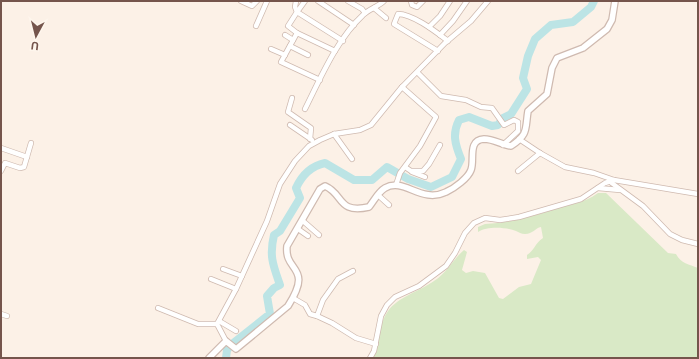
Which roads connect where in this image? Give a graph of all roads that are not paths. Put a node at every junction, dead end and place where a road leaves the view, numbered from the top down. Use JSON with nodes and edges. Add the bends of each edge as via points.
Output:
{"nodes":[{"id":1,"x":241,"y":1,"type":"edge"},
{"id":2,"x":257,"y":1,"type":"edge"},
{"id":3,"x":267,"y":1,"type":"edge"},
{"id":4,"x":296,"y":1,"type":"edge"},
{"id":5,"x":305,"y":1,"type":"edge"},
{"id":6,"x":318,"y":1,"type":"edge"},
{"id":7,"x":348,"y":1,"type":"edge"},
{"id":8,"x":384,"y":1,"type":"edge"},
{"id":9,"x":411,"y":1,"type":"edge"},
{"id":10,"x":424,"y":1,"type":"edge"},
{"id":11,"x":450,"y":1,"type":"edge"},
{"id":12,"x":467,"y":1,"type":"edge"},
{"id":13,"x":488,"y":1,"type":"edge"},
{"id":14,"x":615,"y":1,"type":"edge"},
{"id":15,"x":374,"y":8,"type":"junction"},
{"id":16,"x":297,"y":12,"type":"junction"},
{"id":17,"x":365,"y":13,"type":"junction"},
{"id":18,"x":386,"y":18,"type":"dead end"},
{"id":19,"x":354,"y":25,"type":"junction"},
{"id":20,"x":256,"y":26,"type":"dead end"},
{"id":21,"x":429,"y":27,"type":"junction"},
{"id":22,"x":297,"y":32,"type":"junction"},
{"id":23,"x":284,"y":35,"type":"dead end"},
{"id":24,"x":440,"y":35,"type":"junction"},
{"id":25,"x":293,"y":40,"type":"junction"},
{"id":26,"x":343,"y":40,"type":"junction"},
{"id":27,"x":448,"y":41,"type":"junction"},
{"id":28,"x":290,"y":46,"type":"junction"},
{"id":29,"x":271,"y":48,"type":"dead end"},
{"id":30,"x":335,"y":51,"type":"junction"},
{"id":31,"x":438,"y":51,"type":"junction"},
{"id":32,"x":285,"y":55,"type":"junction"},
{"id":33,"x":308,"y":55,"type":"dead end"},
{"id":34,"x":418,"y":73,"type":"junction"},
{"id":35,"x":320,"y":80,"type":"junction"},
{"id":36,"x":402,"y":87,"type":"junction"},
{"id":37,"x":292,"y":98,"type":"dead end"},
{"id":38,"x":305,"y":109,"type":"dead end"},
{"id":39,"x":290,"y":125,"type":"dead end"},
{"id":40,"x":334,"y":134,"type":"junction"},
{"id":41,"x":310,"y":139,"type":"junction"},
{"id":42,"x":522,"y":141,"type":"junction"},
{"id":43,"x":31,"y":143,"type":"dead end"},
{"id":44,"x":315,"y":143,"type":"junction"},
{"id":45,"x":440,"y":145,"type":"dead end"},
{"id":46,"x":503,"y":145,"type":"junction"},
{"id":47,"x":1,"y":148,"type":"edge"},
{"id":48,"x":540,"y":153,"type":"junction"},
{"id":49,"x":27,"y":156,"type":"junction"},
{"id":50,"x":352,"y":159,"type":"dead end"},
{"id":51,"x":405,"y":167,"type":"junction"},
{"id":52,"x":1,"y":171,"type":"edge"},
{"id":53,"x":411,"y":171,"type":"junction"},
{"id":54,"x":518,"y":171,"type":"dead end"},
{"id":55,"x":425,"y":177,"type":"dead end"},
{"id":56,"x":611,"y":181,"type":"junction"},
{"id":57,"x":396,"y":185,"type":"junction"},
{"id":58,"x":598,"y":188,"type":"junction"},
{"id":59,"x":622,"y":190,"type":"junction"},
{"id":60,"x":698,"y":194,"type":"edge"},
{"id":61,"x":380,"y":197,"type":"junction"},
{"id":62,"x":389,"y":205,"type":"dead end"},
{"id":63,"x":304,"y":222,"type":"junction"},
{"id":64,"x":299,"y":230,"type":"junction"},
{"id":65,"x":320,"y":235,"type":"dead end"},
{"id":66,"x":308,"y":236,"type":"dead end"},
{"id":67,"x":698,"y":244,"type":"edge"},
{"id":68,"x":223,"y":269,"type":"dead end"},
{"id":69,"x":353,"y":270,"type":"dead end"},
{"id":70,"x":242,"y":276,"type":"junction"},
{"id":71,"x":211,"y":278,"type":"dead end"},
{"id":72,"x":236,"y":289,"type":"junction"},
{"id":73,"x":295,"y":299,"type":"junction"},
{"id":74,"x":158,"y":308,"type":"dead end"},
{"id":75,"x":1,"y":314,"type":"edge"},
{"id":76,"x":7,"y":316,"type":"dead end"},
{"id":77,"x":317,"y":316,"type":"junction"},
{"id":78,"x":218,"y":323,"type":"junction"},
{"id":79,"x":236,"y":330,"type":"dead end"},
{"id":80,"x":226,"y":342,"type":"junction"},
{"id":81,"x":376,"y":344,"type":"junction"},
{"id":82,"x":209,"y":358,"type":"edge"},
{"id":83,"x":370,"y":358,"type":"edge"}],
"edges":[{"from":1,"to":2,"type":"street","via":[[254,6]]},
{"from":3,"to":20,"type":"street"},
{"from":4,"to":16,"type":"street"},
{"from":5,"to":16,"type":"street"},
{"from":6,"to":19,"type":"street"},
{"from":7,"to":17,"type":"street"},
{"from":8,"to":15,"type":"street"},
{"from":9,"to":10,"type":"street","via":[[412,5],[417,7]]},
{"from":11,"to":21,"type":"street"},
{"from":12,"to":24,"type":"street"},
{"from":13,"to":27,"type":"street","via":[[471,21]]},
{"from":14,"to":42,"type":"street","via":[[612,20],[607,29],[583,48],[560,56],[555,61],[547,94],[528,111],[527,130]]},
{"from":15,"to":17,"type":"street"},
{"from":15,"to":18,"type":"street"},
{"from":16,"to":22,"type":"street","via":[[288,26]]},
{"from":16,"to":26,"type":"street"},
{"from":17,"to":19,"type":"street"},
{"from":19,"to":26,"type":"street"},
{"from":21,"to":24,"type":"street"},
{"from":21,"to":31,"type":"street","via":[[400,14],[393,23]]},
{"from":22,"to":25,"type":"street"},
{"from":22,"to":30,"type":"street"},
{"from":23,"to":25,"type":"street"},
{"from":24,"to":27,"type":"street"},
{"from":25,"to":28,"type":"street"},
{"from":26,"to":30,"type":"street"},
{"from":27,"to":31,"type":"street"},
{"from":28,"to":32,"type":"street"},
{"from":28,"to":33,"type":"street"},
{"from":29,"to":32,"type":"street"},
{"from":30,"to":35,"type":"street"},
{"from":31,"to":34,"type":"street"},
{"from":32,"to":35,"type":"street","via":[[282,62]]},
{"from":34,"to":36,"type":"street"},
{"from":34,"to":46,"type":"street","via":[[441,96],[492,108],[503,124],[514,120],[519,124],[518,131]]},
{"from":35,"to":38,"type":"street"},
{"from":36,"to":40,"type":"street","via":[[370,125],[360,130]]},
{"from":36,"to":51,"type":"street","via":[[436,116]]},
{"from":37,"to":41,"type":"street","via":[[288,112],[311,128]]},
{"from":39,"to":41,"type":"street"},
{"from":40,"to":44,"type":"street"},
{"from":40,"to":50,"type":"street"},
{"from":41,"to":44,"type":"street"},
{"from":42,"to":46,"type":"street","via":[[511,146]]},
{"from":42,"to":48,"type":"street"},
{"from":43,"to":49,"type":"street"},
{"from":44,"to":70,"type":"street","via":[[300,155],[280,184],[267,221]]},
{"from":45,"to":53,"type":"street","via":[[427,167]]},
{"from":46,"to":57,"type":"street","via":[[485,139],[476,143],[470,173],[450,190],[439,195],[425,195]]},
{"from":47,"to":49,"type":"street"},
{"from":48,"to":54,"type":"street"},
{"from":48,"to":56,"type":"street","via":[[570,169],[594,173]]},
{"from":49,"to":52,"type":"street","via":[[23,168],[5,163]]},
{"from":51,"to":53,"type":"street"},
{"from":51,"to":57,"type":"street"},
{"from":53,"to":55,"type":"street"},
{"from":56,"to":58,"type":"street"},
{"from":56,"to":59,"type":"street"},
{"from":56,"to":60,"type":"street"},
{"from":57,"to":61,"type":"street","via":[[384,189]]},
{"from":58,"to":59,"type":"street"},
{"from":58,"to":81,"type":"street","via":[[581,199],[519,217],[500,220],[485,218],[474,223],[465,233],[456,253],[446,266],[419,286],[395,297],[387,305],[381,316]]},
{"from":59,"to":67,"type":"street","via":[[643,206],[670,234]]},
{"from":61,"to":62,"type":"street"},
{"from":61,"to":63,"type":"street","via":[[369,207],[348,207],[324,186],[317,192]]},
{"from":63,"to":64,"type":"street"},
{"from":63,"to":65,"type":"street"},
{"from":64,"to":66,"type":"street"},
{"from":64,"to":73,"type":"street","via":[[289,241],[286,249],[289,259],[299,273]]},
{"from":68,"to":70,"type":"street"},
{"from":69,"to":77,"type":"street","via":[[338,279],[323,300]]},
{"from":70,"to":72,"type":"street"},
{"from":71,"to":72,"type":"street"},
{"from":72,"to":78,"type":"street"},
{"from":73,"to":77,"type":"street","via":[[305,305],[310,314]]},
{"from":73,"to":80,"type":"street","via":[[236,349]]},
{"from":74,"to":78,"type":"street","via":[[198,324]]},
{"from":75,"to":76,"type":"street"},
{"from":77,"to":81,"type":"street","via":[[356,338]]},
{"from":78,"to":79,"type":"street"},
{"from":78,"to":80,"type":"street"},
{"from":80,"to":82,"type":"street"},
{"from":81,"to":83,"type":"street"}]}
